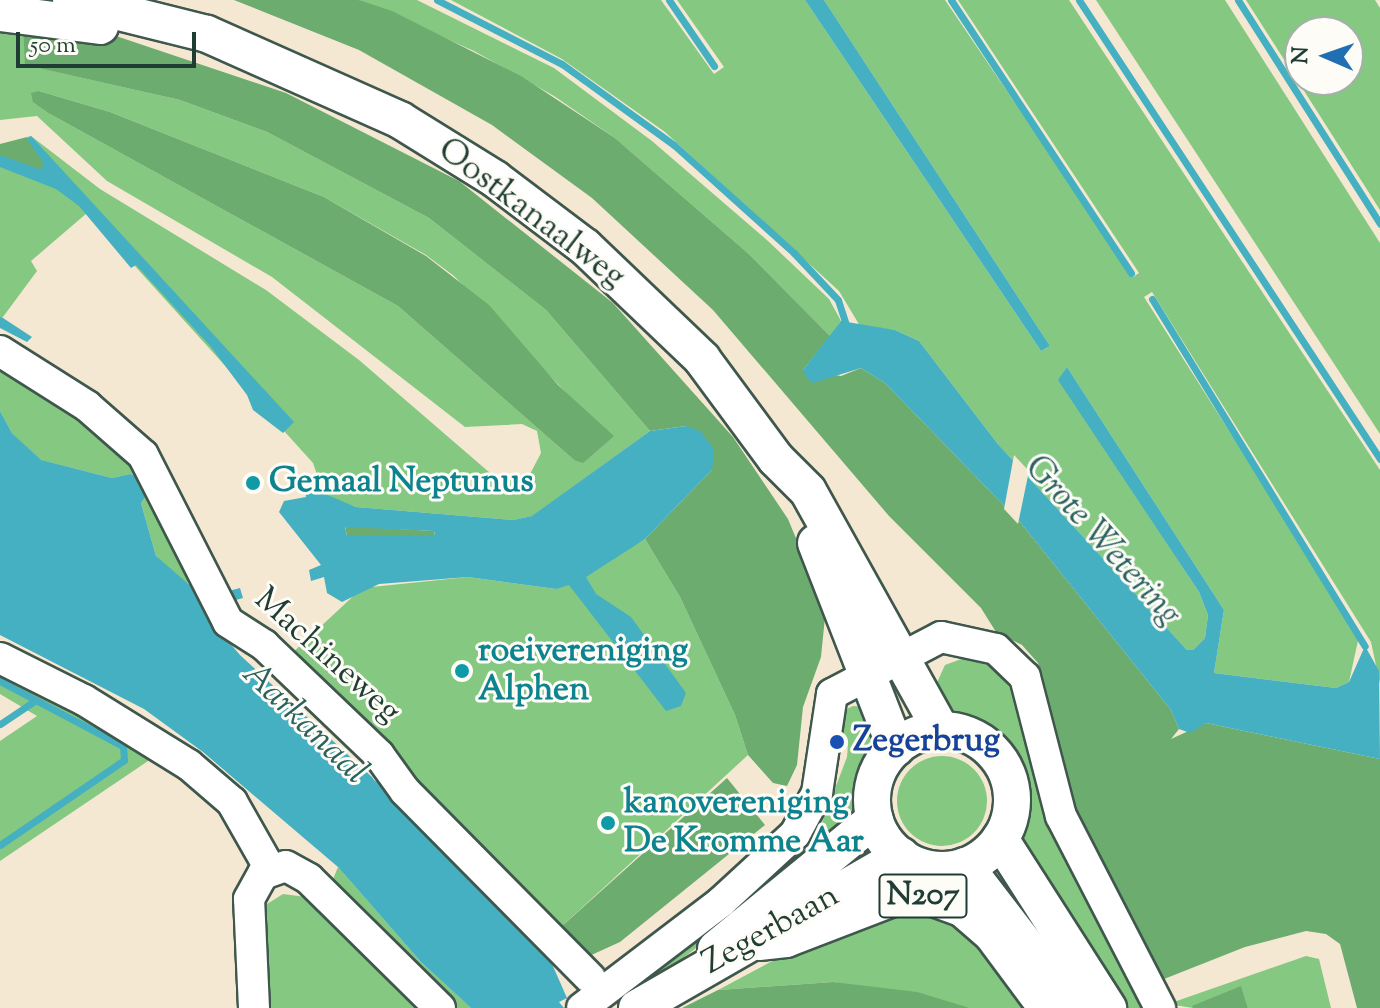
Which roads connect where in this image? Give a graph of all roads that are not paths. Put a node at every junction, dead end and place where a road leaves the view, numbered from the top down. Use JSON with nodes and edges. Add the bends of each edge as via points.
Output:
{"nodes":[{"id":1,"x":71,"y":0,"type":"edge"},
{"id":2,"x":0,"y":13,"type":"edge"},
{"id":3,"x":227,"y":47,"type":"junction"},
{"id":4,"x":0,"y":351,"type":"edge"},
{"id":5,"x":0,"y":658,"type":"edge"},
{"id":6,"x":886,"y":666,"type":"junction"},
{"id":7,"x":941,"y":730,"type":"junction"},
{"id":8,"x":896,"y":748,"type":"junction"},
{"id":9,"x":875,"y":819,"type":"junction"},
{"id":10,"x":1000,"y":839,"type":"junction"},
{"id":11,"x":901,"y":856,"type":"junction"},
{"id":12,"x":965,"y":866,"type":"junction"},
{"id":13,"x":270,"y":869,"type":"junction"},
{"id":14,"x":759,"y":942,"type":"junction"},
{"id":15,"x":590,"y":978,"type":"dead end"},
{"id":16,"x":682,"y":979,"type":"junction"},
{"id":17,"x":254,"y":1008,"type":"edge"},
{"id":18,"x":440,"y":1008,"type":"edge"},
{"id":19,"x":582,"y":1008,"type":"edge"},
{"id":20,"x":637,"y":1008,"type":"edge"},
{"id":21,"x":1047,"y":1008,"type":"edge"},
{"id":22,"x":1074,"y":1008,"type":"edge"},
{"id":23,"x":1108,"y":1008,"type":"edge"},
{"id":24,"x":1160,"y":1008,"type":"edge"}],
"edges":[{"from":1,"to":3,"type":"main road","name":"Oostkanaalweg","via":[[170,22]]},
{"from":2,"to":3,"type":"main road","name":"Oostkanaalweg"},
{"from":3,"to":6,"type":"main road","name":"Oostkanaalweg","via":[[400,120],[540,212],[656,311],[702,359],[776,459],[808,491]]},
{"from":4,"to":15,"type":"street","name":"Machineweg","via":[[87,406],[143,455],[215,599],[379,755],[405,791]]},
{"from":5,"to":13,"type":"street","via":[[84,700],[189,765],[232,802]]},
{"from":6,"to":7,"type":"main road","name":"Oostkanaalweg"},
{"from":6,"to":8,"type":"main road","name":"Oostkanaalweg"},
{"from":6,"to":19,"type":"street","name":"Zegerbaan","via":[[832,694],[817,793],[795,834],[721,902]]},
{"from":6,"to":24,"type":"street","via":[[941,637],[1004,653],[1025,677],[1061,816]]},
{"from":7,"to":8,"type":"main road","via":[[917,735]]},
{"from":7,"to":10,"type":"main road","number":"N207","via":[[982,742],[1003,766],[1012,808]]},
{"from":8,"to":9,"type":"main road","number":"N207","via":[[875,780]]},
{"from":9,"to":11,"type":"main road","number":"N207"},
{"from":9,"to":16,"type":"main road","name":"Zegerbaan","number":"N207","via":[[780,892]]},
{"from":10,"to":12,"type":"main road","number":"N207"},
{"from":10,"to":23,"type":"main road","number":"N207"},
{"from":11,"to":12,"type":"main road","number":"N207","via":[[932,869]]},
{"from":11,"to":14,"type":"main road","name":"Zegerbaan","number":"N207"},
{"from":12,"to":22,"type":"main road","number":"N207"},
{"from":13,"to":17,"type":"street","via":[[249,899]]},
{"from":13,"to":18,"type":"street","via":[[295,867]]},
{"from":14,"to":16,"type":"main road","name":"Zegerbaan","number":"N207"},
{"from":14,"to":21,"type":"main road","number":"N207","via":[[786,939],[895,897],[934,898],[962,908],[992,934]]},
{"from":16,"to":20,"type":"main road","name":"Zegerbaan","number":"N207"}]}
